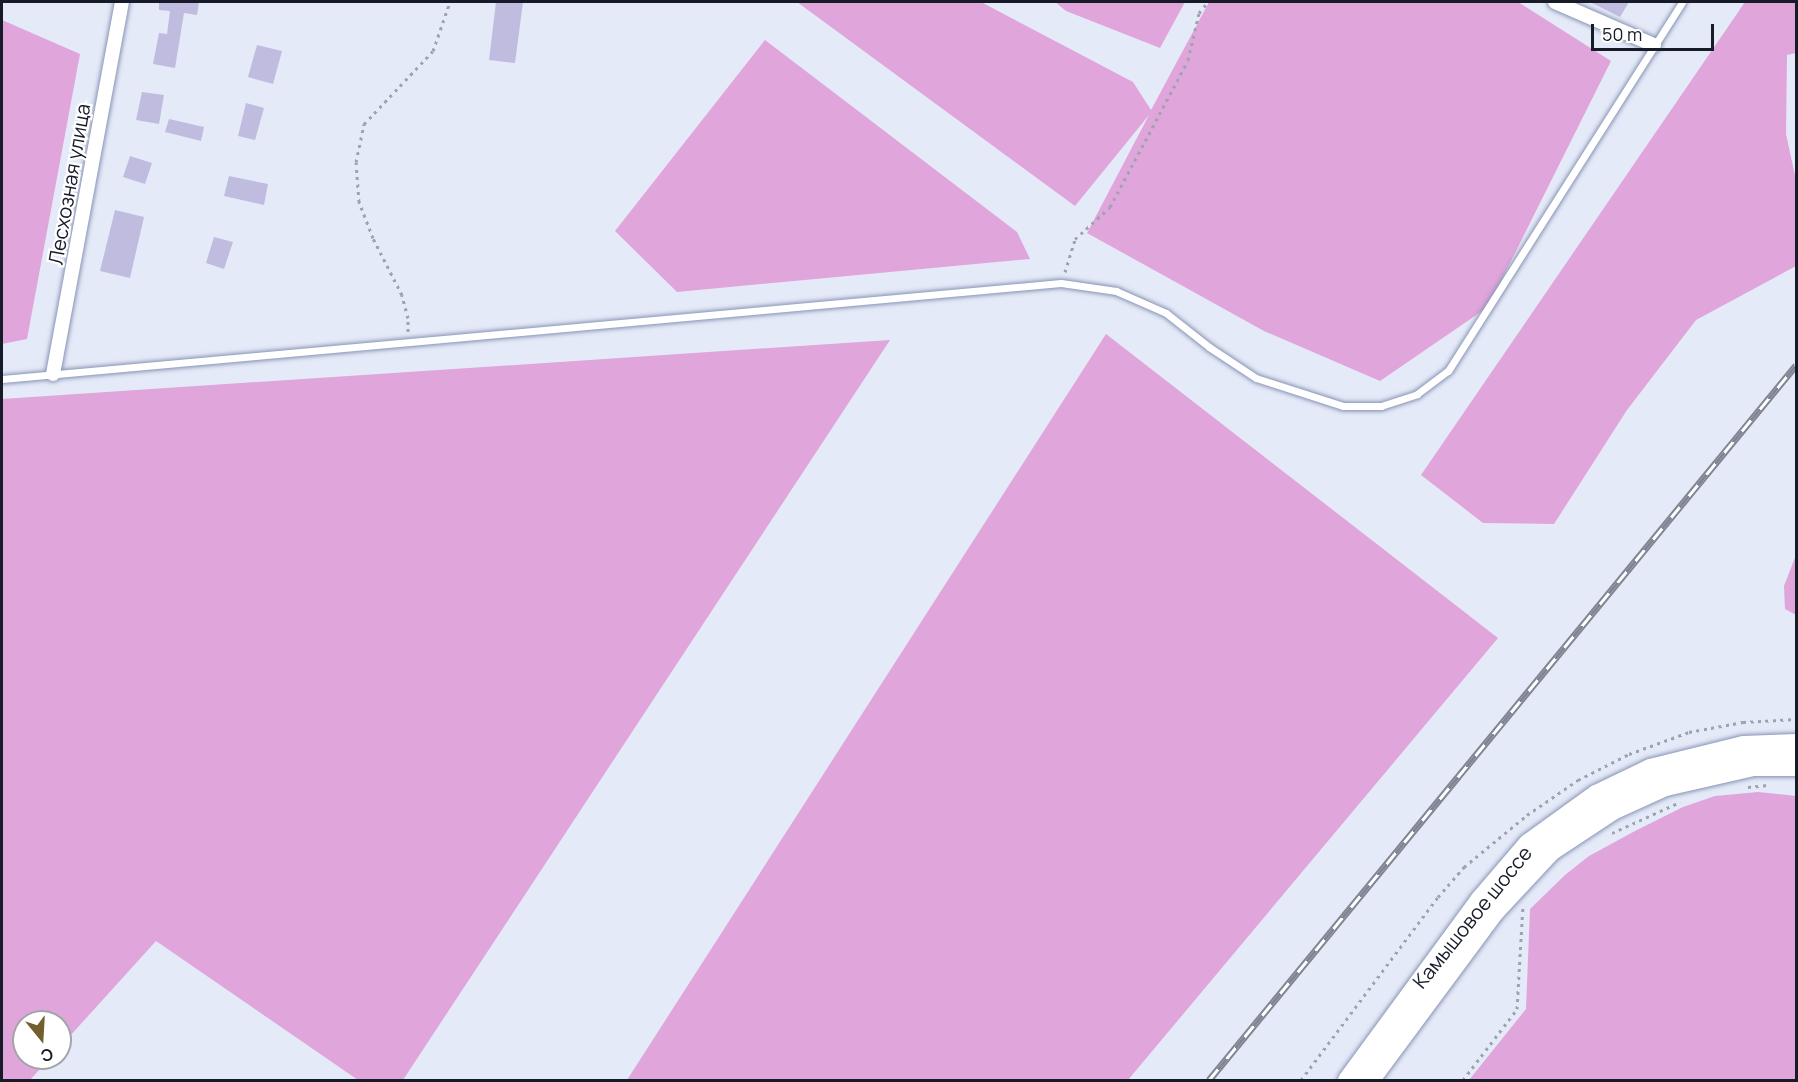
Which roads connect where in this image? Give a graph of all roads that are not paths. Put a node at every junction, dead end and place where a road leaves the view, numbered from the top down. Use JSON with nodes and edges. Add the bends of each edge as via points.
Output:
{"nodes":[{"id":1,"x":122,"y":2,"type":"edge"},
{"id":2,"x":1555,"y":2,"type":"edge"},
{"id":3,"x":1682,"y":2,"type":"edge"},
{"id":4,"x":1654,"y":45,"type":"junction"},
{"id":5,"x":53,"y":374,"type":"junction"},
{"id":6,"x":2,"y":379,"type":"edge"},
{"id":7,"x":1797,"y":744,"type":"edge"},
{"id":8,"x":1797,"y":765,"type":"edge"},
{"id":9,"x":1348,"y":1080,"type":"edge"},
{"id":10,"x":1368,"y":1080,"type":"edge"}],
"edges":[{"from":1,"to":5,"type":"street","name":"Лесхозная улица"},
{"from":2,"to":4,"type":"street"},
{"from":3,"to":4,"type":"lane"},
{"from":4,"to":5,"type":"lane","via":[[1448,372],[1417,394],[1381,406],[1343,406],[1256,378],[1209,348],[1166,313],[1116,291],[1061,283]]},
{"from":5,"to":6,"type":"lane"},
{"from":7,"to":9,"type":"main road","name":"Камышовое шоссе","via":[[1743,746],[1650,769],[1596,795],[1528,844],[1480,900]]},
{"from":8,"to":10,"type":"main road","name":"Камышовое шоссе","via":[[1753,765],[1665,785],[1612,809],[1550,850],[1494,910]]}]}
